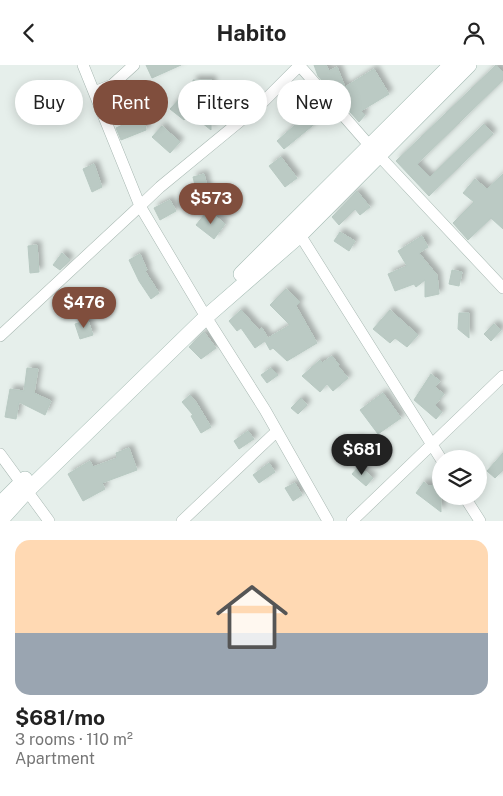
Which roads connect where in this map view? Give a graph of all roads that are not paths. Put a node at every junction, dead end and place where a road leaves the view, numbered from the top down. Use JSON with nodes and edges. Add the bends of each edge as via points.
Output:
{"nodes":[{"id":1,"x":84,"y":65,"type":"edge"},
{"id":2,"x":134,"y":65,"type":"edge"},
{"id":3,"x":300,"y":65,"type":"edge"},
{"id":4,"x":451,"y":65,"type":"edge"},
{"id":5,"x":469,"y":65,"type":"edge"},
{"id":6,"x":118,"y":80,"type":"edge"},
{"id":7,"x":93,"y":89,"type":"edge"},
{"id":8,"x":107,"y":125,"type":"edge"},
{"id":9,"x":374,"y":150,"type":"junction"},
{"id":10,"x":140,"y":206,"type":"junction"},
{"id":11,"x":300,"y":235,"type":"junction"},
{"id":12,"x":503,"y":287,"type":"edge"},
{"id":13,"x":205,"y":314,"type":"junction"},
{"id":14,"x":0,"y":336,"type":"edge"},
{"id":15,"x":503,"y":377,"type":"edge"},
{"id":16,"x":277,"y":431,"type":"junction"},
{"id":17,"x":432,"y":445,"type":"junction"},
{"id":18,"x":435,"y":450,"type":"edge"},
{"id":19,"x":0,"y":454,"type":"edge"},
{"id":20,"x":24,"y":487,"type":"junction"},
{"id":21,"x":0,"y":504,"type":"edge"},
{"id":22,"x":470,"y":505,"type":"edge"},
{"id":23,"x":0,"y":521,"type":"edge"},
{"id":24,"x":49,"y":521,"type":"edge"},
{"id":25,"x":182,"y":521,"type":"edge"},
{"id":26,"x":328,"y":521,"type":"edge"},
{"id":27,"x":352,"y":521,"type":"edge"},
{"id":28,"x":480,"y":521,"type":"edge"}],
"edges":[{"from":1,"to":7,"type":"street"},
{"from":2,"to":6,"type":"street"},
{"from":3,"to":9,"type":"street"},
{"from":3,"to":10,"type":"street","via":[[261,104]]},
{"from":4,"to":9,"type":"street"},
{"from":5,"to":9,"type":"street"},
{"from":8,"to":10,"type":"street"},
{"from":9,"to":11,"type":"street"},
{"from":9,"to":12,"type":"street"},
{"from":9,"to":13,"type":"street"},
{"from":10,"to":13,"type":"street"},
{"from":10,"to":14,"type":"street"},
{"from":11,"to":13,"type":"street"},
{"from":11,"to":17,"type":"street"},
{"from":13,"to":16,"type":"street"},
{"from":13,"to":20,"type":"street"},
{"from":15,"to":17,"type":"street"},
{"from":16,"to":25,"type":"street"},
{"from":16,"to":26,"type":"street"},
{"from":17,"to":18,"type":"street"},
{"from":17,"to":27,"type":"street"},
{"from":19,"to":20,"type":"street"},
{"from":20,"to":21,"type":"street"},
{"from":20,"to":23,"type":"street"},
{"from":20,"to":24,"type":"street"},
{"from":22,"to":28,"type":"street"}]}
